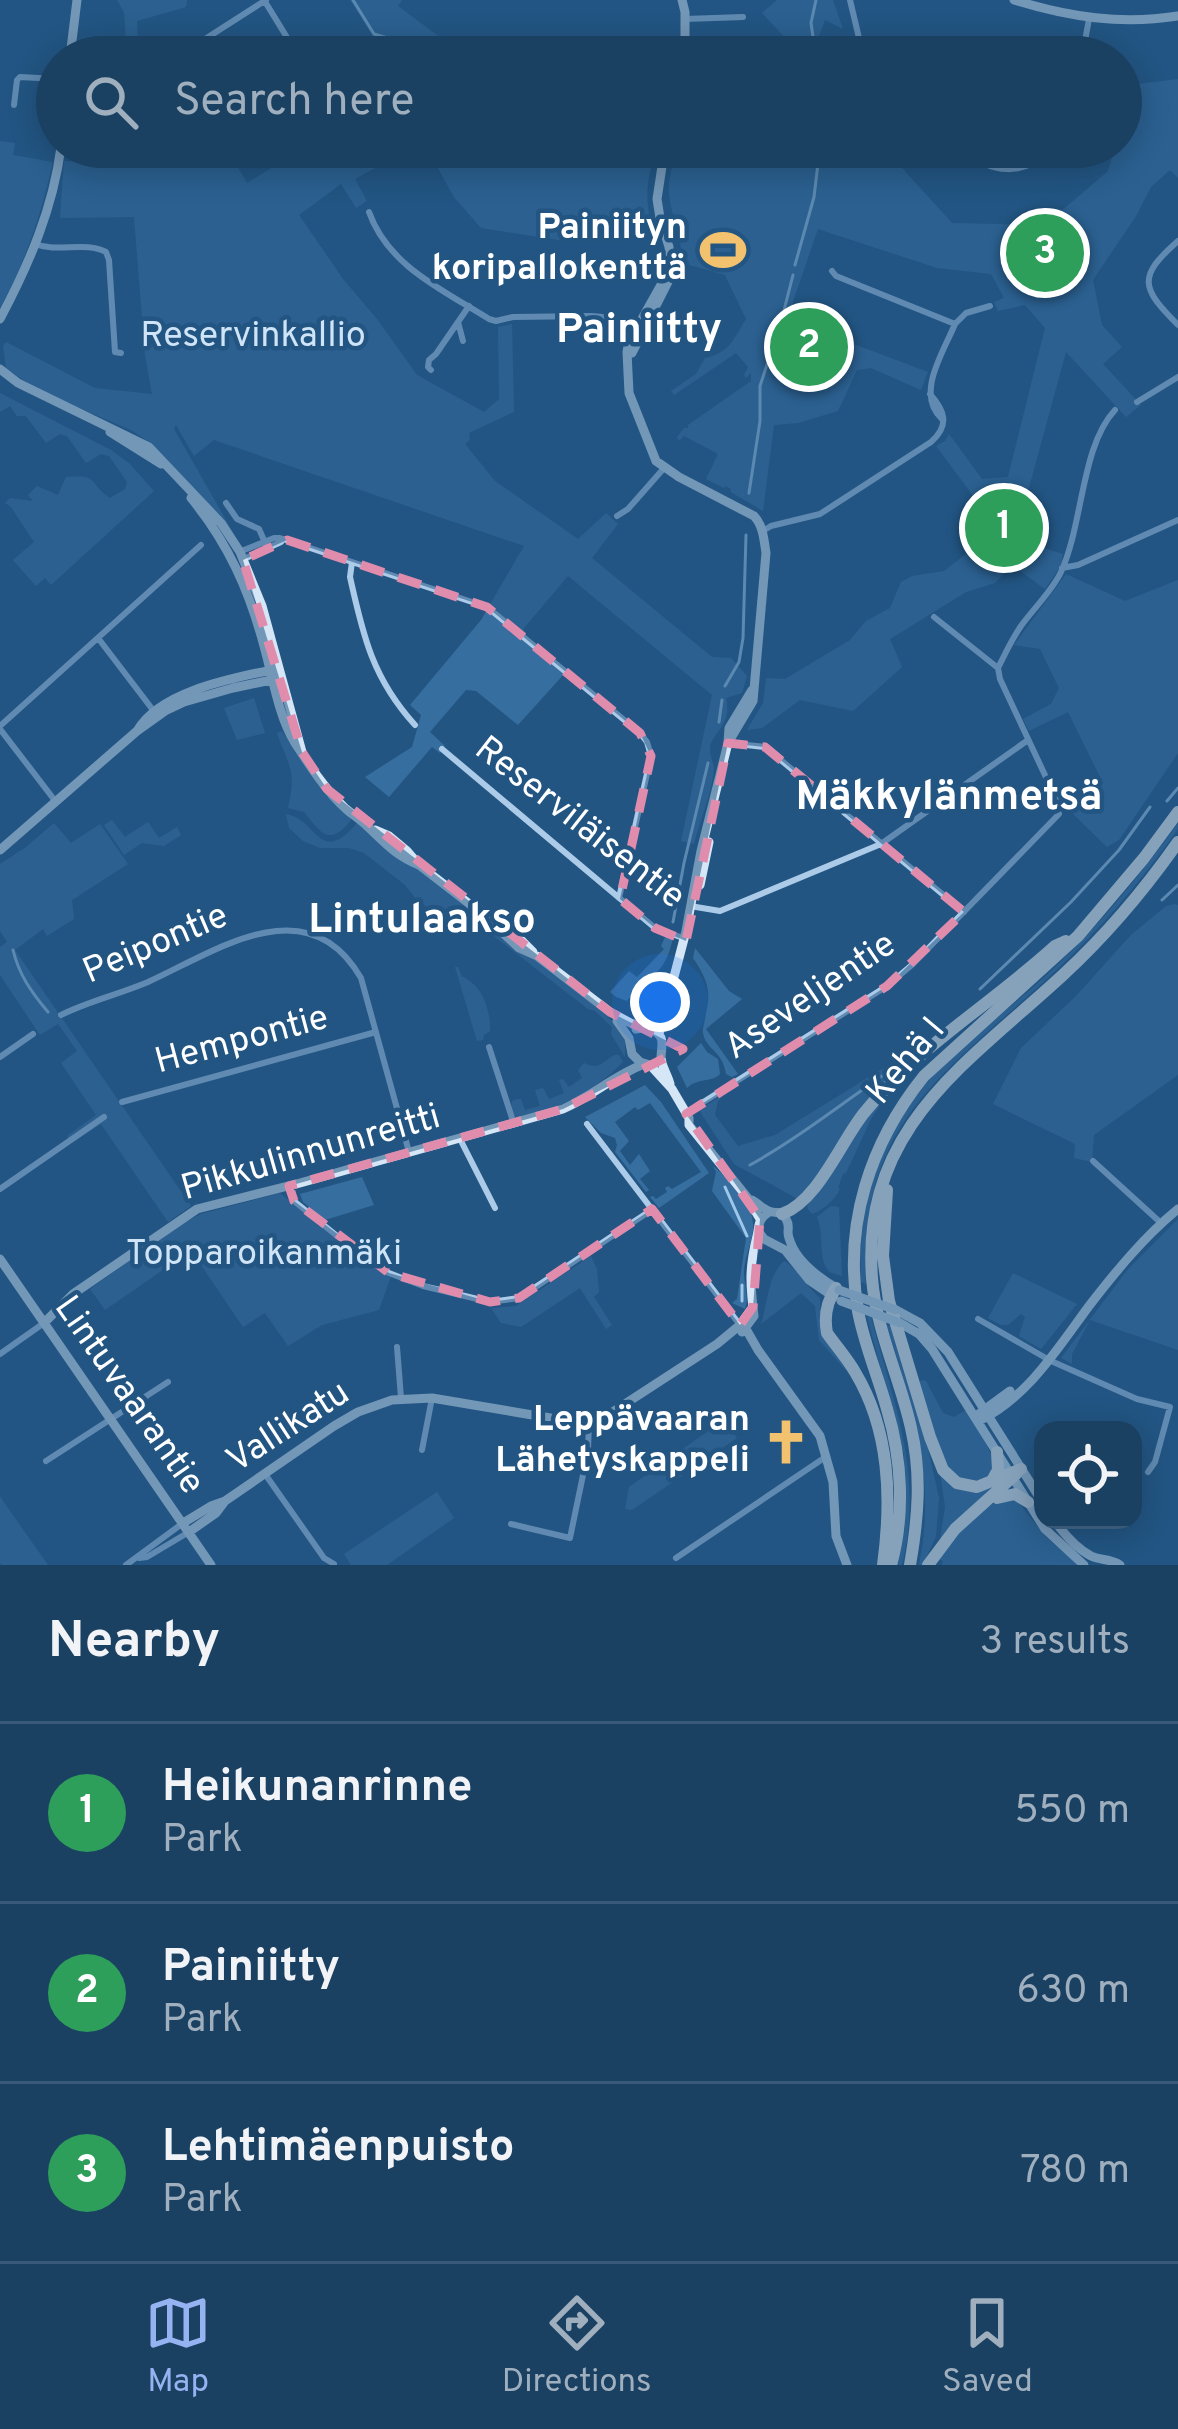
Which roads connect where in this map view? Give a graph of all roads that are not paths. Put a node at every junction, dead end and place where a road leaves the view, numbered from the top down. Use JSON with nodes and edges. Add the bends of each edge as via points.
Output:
{"nodes":[{"id":1,"x":77,"y":0,"type":"edge"},
{"id":2,"x":265,"y":0,"type":"edge"},
{"id":3,"x":850,"y":0,"type":"edge"},
{"id":4,"x":1014,"y":0,"type":"edge"},
{"id":5,"x":685,"y":8,"type":"edge"},
{"id":6,"x":1178,"y":16,"type":"edge"},
{"id":7,"x":743,"y":17,"type":"dead end"},
{"id":8,"x":1089,"y":19,"type":"junction"},
{"id":9,"x":73,"y":36,"type":"edge"},
{"id":10,"x":209,"y":36,"type":"edge"},
{"id":11,"x":286,"y":36,"type":"edge"},
{"id":12,"x":860,"y":36,"type":"edge"},
{"id":13,"x":1086,"y":36,"type":"edge"},
{"id":14,"x":36,"y":77,"type":"edge"},
{"id":15,"x":14,"y":105,"type":"dead end"},
{"id":16,"x":58,"y":168,"type":"edge"},
{"id":17,"x":662,"y":168,"type":"edge"},
{"id":18,"x":369,"y":212,"type":"dead end"},
{"id":19,"x":1178,"y":241,"type":"edge"},
{"id":20,"x":35,"y":244,"type":"junction"},
{"id":21,"x":832,"y":271,"type":"dead end"},
{"id":22,"x":469,"y":306,"type":"junction"},
{"id":23,"x":989,"y":306,"type":"dead end"},
{"id":24,"x":0,"y":319,"type":"edge"},
{"id":25,"x":458,"y":322,"type":"junction"},
{"id":26,"x":955,"y":324,"type":"junction"},
{"id":27,"x":1178,"y":325,"type":"edge"},
{"id":28,"x":637,"y":333,"type":"junction"},
{"id":29,"x":463,"y":341,"type":"dead end"},
{"id":30,"x":121,"y":352,"type":"dead end"},
{"id":31,"x":0,"y":369,"type":"edge"},
{"id":32,"x":431,"y":370,"type":"dead end"},
{"id":33,"x":1178,"y":376,"type":"edge"},
{"id":34,"x":0,"y":379,"type":"edge"},
{"id":35,"x":18,"y":383,"type":"junction"},
{"id":36,"x":1137,"y":402,"type":"dead end"},
{"id":37,"x":1115,"y":410,"type":"dead end"},
{"id":38,"x":665,"y":467,"type":"junction"},
{"id":39,"x":226,"y":503,"type":"dead end"},
{"id":40,"x":617,"y":516,"type":"dead end"},
{"id":41,"x":1178,"y":520,"type":"edge"},
{"id":42,"x":761,"y":531,"type":"junction"},
{"id":43,"x":266,"y":544,"type":"junction"},
{"id":44,"x":201,"y":545,"type":"dead end"},
{"id":45,"x":238,"y":558,"type":"junction"},
{"id":46,"x":352,"y":562,"type":"junction"},
{"id":47,"x":1062,"y":568,"type":"junction"},
{"id":48,"x":934,"y":617,"type":"dead end"},
{"id":49,"x":98,"y":638,"type":"junction"},
{"id":50,"x":998,"y":668,"type":"junction"},
{"id":51,"x":276,"y":674,"type":"junction"},
{"id":52,"x":156,"y":714,"type":"junction"},
{"id":53,"x":415,"y":725,"type":"dead end"},
{"id":54,"x":0,"y":728,"type":"edge"},
{"id":55,"x":1028,"y":740,"type":"junction"},
{"id":56,"x":728,"y":742,"type":"junction"},
{"id":57,"x":442,"y":749,"type":"dead end"},
{"id":58,"x":56,"y":802,"type":"junction"},
{"id":59,"x":1178,"y":812,"type":"edge"},
{"id":60,"x":1178,"y":842,"type":"edge"},
{"id":61,"x":881,"y":844,"type":"junction"},
{"id":62,"x":0,"y":850,"type":"edge"},
{"id":63,"x":619,"y":898,"type":"junction"},
{"id":64,"x":692,"y":907,"type":"junction"},
{"id":65,"x":964,"y":912,"type":"junction"},
{"id":66,"x":1078,"y":936,"type":"junction"},
{"id":67,"x":684,"y":937,"type":"junction"},
{"id":68,"x":668,"y":1006,"type":"junction"},
{"id":69,"x":610,"y":1012,"type":"junction"},
{"id":70,"x":61,"y":1015,"type":"dead end"},
{"id":71,"x":643,"y":1027,"type":"junction"},
{"id":72,"x":376,"y":1032,"type":"junction"},
{"id":73,"x":33,"y":1034,"type":"dead end"},
{"id":74,"x":659,"y":1034,"type":"junction"},
{"id":75,"x":629,"y":1038,"type":"junction"},
{"id":76,"x":489,"y":1047,"type":"dead end"},
{"id":77,"x":632,"y":1054,"type":"junction"},
{"id":78,"x":0,"y":1057,"type":"edge"},
{"id":79,"x":652,"y":1062,"type":"junction"},
{"id":80,"x":614,"y":1077,"type":"junction"},
{"id":81,"x":122,"y":1102,"type":"dead end"},
{"id":82,"x":688,"y":1115,"type":"junction"},
{"id":83,"x":104,"y":1117,"type":"dead end"},
{"id":84,"x":514,"y":1124,"type":"junction"},
{"id":85,"x":587,"y":1124,"type":"dead end"},
{"id":86,"x":460,"y":1139,"type":"junction"},
{"id":87,"x":409,"y":1152,"type":"junction"},
{"id":88,"x":1094,"y":1161,"type":"dead end"},
{"id":89,"x":887,"y":1173,"type":"junction"},
{"id":90,"x":289,"y":1186,"type":"junction"},
{"id":91,"x":0,"y":1190,"type":"edge"},
{"id":92,"x":495,"y":1208,"type":"dead end"},
{"id":93,"x":652,"y":1209,"type":"junction"},
{"id":94,"x":1178,"y":1209,"type":"edge"},
{"id":95,"x":782,"y":1210,"type":"junction"},
{"id":96,"x":1161,"y":1223,"type":"junction"},
{"id":97,"x":758,"y":1232,"type":"junction"},
{"id":98,"x":770,"y":1242,"type":"junction"},
{"id":99,"x":788,"y":1243,"type":"junction"},
{"id":100,"x":751,"y":1258,"type":"junction"},
{"id":101,"x":0,"y":1259,"type":"edge"},
{"id":102,"x":837,"y":1294,"type":"junction"},
{"id":103,"x":978,"y":1318,"type":"dead end"},
{"id":104,"x":44,"y":1323,"type":"junction"},
{"id":105,"x":742,"y":1329,"type":"junction"},
{"id":106,"x":397,"y":1347,"type":"dead end"},
{"id":107,"x":0,"y":1354,"type":"edge"},
{"id":108,"x":1048,"y":1359,"type":"junction"},
{"id":109,"x":168,"y":1382,"type":"dead end"},
{"id":110,"x":401,"y":1398,"type":"junction"},
{"id":111,"x":432,"y":1398,"type":"junction"},
{"id":112,"x":1174,"y":1407,"type":"edge"},
{"id":113,"x":982,"y":1416,"type":"junction"},
{"id":114,"x":112,"y":1420,"type":"junction"},
{"id":115,"x":589,"y":1420,"type":"junction"},
{"id":116,"x":422,"y":1450,"type":"dead end"},
{"id":117,"x":998,"y":1452,"type":"junction"},
{"id":118,"x":827,"y":1456,"type":"junction"},
{"id":119,"x":46,"y":1461,"type":"dead end"},
{"id":120,"x":1148,"y":1472,"type":"dead end"},
{"id":121,"x":1015,"y":1473,"type":"junction"},
{"id":122,"x":265,"y":1474,"type":"junction"},
{"id":123,"x":992,"y":1480,"type":"junction"},
{"id":124,"x":1034,"y":1499,"type":"edge"},
{"id":125,"x":1034,"y":1501,"type":"edge"},
{"id":126,"x":985,"y":1504,"type":"junction"},
{"id":127,"x":511,"y":1524,"type":"dead end"},
{"id":128,"x":186,"y":1527,"type":"junction"},
{"id":129,"x":1049,"y":1529,"type":"edge"},
{"id":130,"x":1061,"y":1529,"type":"edge"},
{"id":131,"x":676,"y":1558,"type":"dead end"},
{"id":132,"x":1098,"y":1562,"type":"edge"},
{"id":133,"x":334,"y":1564,"type":"edge"},
{"id":134,"x":126,"y":1565,"type":"edge"},
{"id":135,"x":212,"y":1565,"type":"edge"},
{"id":136,"x":847,"y":1565,"type":"edge"},
{"id":137,"x":887,"y":1565,"type":"edge"},
{"id":138,"x":910,"y":1565,"type":"edge"},
{"id":139,"x":928,"y":1565,"type":"edge"},
{"id":140,"x":1084,"y":1565,"type":"edge"},
{"id":141,"x":1120,"y":1565,"type":"edge"}],
"edges":[{"from":1,"to":9,"type":"street"},
{"from":2,"to":10,"type":"street"},
{"from":2,"to":11,"type":"street"},
{"from":3,"to":12,"type":"street"},
{"from":4,"to":8,"type":"street"},
{"from":5,"to":7,"type":"street"},
{"from":6,"to":8,"type":"street"},
{"from":8,"to":13,"type":"street"},
{"from":14,"to":15,"type":"street","via":[[20,76]]},
{"from":16,"to":20,"type":"street"},
{"from":17,"to":28,"type":"street","via":[[657,199],[670,280]]},
{"from":18,"to":22,"type":"street","via":[[401,263]]},
{"from":19,"to":27,"type":"street","via":[[1149,277],[1155,302]]},
{"from":20,"to":24,"type":"street"},
{"from":20,"to":30,"type":"street","via":[[106,252]]},
{"from":21,"to":26,"type":"street"},
{"from":22,"to":25,"type":"street"},
{"from":22,"to":28,"type":"street","via":[[496,321],[591,316]]},
{"from":23,"to":26,"type":"street"},
{"from":25,"to":29,"type":"street"},
{"from":25,"to":32,"type":"street","via":[[428,360]]},
{"from":26,"to":42,"type":"street","via":[[930,394],[942,432],[831,508]]},
{"from":28,"to":38,"type":"street","via":[[628,393]]},
{"from":31,"to":35,"type":"street"},
{"from":33,"to":36,"type":"street"},
{"from":34,"to":35,"type":"street"},
{"from":35,"to":45,"type":"street","via":[[166,467],[211,511]]},
{"from":37,"to":47,"type":"street","via":[[1096,442]]},
{"from":38,"to":40,"type":"street"},
{"from":38,"to":42,"type":"street","via":[[757,519]]},
{"from":39,"to":43,"type":"street"},
{"from":41,"to":47,"type":"street"},
{"from":42,"to":56,"type":"street","via":[[754,685]]},
{"from":43,"to":45,"type":"street"},
{"from":43,"to":46,"type":"street","via":[[274,538]]},
{"from":44,"to":49,"type":"street"},
{"from":45,"to":51,"type":"street","via":[[262,606]]},
{"from":46,"to":53,"type":"street","via":[[368,651]]},
{"from":46,"to":63,"type":"street","via":[[487,607],[647,742],[651,756]]},
{"from":47,"to":50,"type":"street"},
{"from":48,"to":50,"type":"street"},
{"from":49,"to":52,"type":"street"},
{"from":49,"to":54,"type":"street"},
{"from":50,"to":55,"type":"street"},
{"from":51,"to":52,"type":"street"},
{"from":51,"to":69,"type":"street","via":[[295,743],[336,799],[401,858]]},
{"from":52,"to":58,"type":"street"},
{"from":54,"to":58,"type":"street"},
{"from":55,"to":61,"type":"street"},
{"from":55,"to":65,"type":"street","name":"Aseveljentie","via":[[1059,814]]},
{"from":56,"to":61,"type":"street","via":[[765,747]]},
{"from":56,"to":64,"type":"street"},
{"from":57,"to":63,"type":"street","name":"Reserviläisentie"},
{"from":58,"to":62,"type":"street"},
{"from":59,"to":66,"type":"highway","name":"Kehä I"},
{"from":60,"to":89,"type":"highway","name":"Kehä I","via":[[1070,969],[934,1092]]},
{"from":61,"to":64,"type":"street","via":[[720,910]]},
{"from":61,"to":65,"type":"street"},
{"from":63,"to":67,"type":"street","name":"Reserviläisentie","via":[[655,928]]},
{"from":64,"to":67,"type":"street"},
{"from":65,"to":82,"type":"street","name":"Aseveljentie","via":[[886,986]]},
{"from":66,"to":95,"type":"highway","via":[[1055,946],[892,1082]]},
{"from":66,"to":137,"type":"highway","name":"Kehä I","via":[[924,1076],[868,1175],[854,1276],[898,1459],[900,1514]]},
{"from":67,"to":68,"type":"street"},
{"from":68,"to":71,"type":"street"},
{"from":68,"to":74,"type":"street"},
{"from":69,"to":71,"type":"street"},
{"from":69,"to":75,"type":"street"},
{"from":70,"to":72,"type":"street","name":"Peipontie","via":[[277,928],[310,933],[344,954],[361,978]]},
{"from":71,"to":74,"type":"street"},
{"from":71,"to":75,"type":"street"},
{"from":72,"to":81,"type":"street","name":"Hempontie"},
{"from":72,"to":87,"type":"street","name":"Peipontie"},
{"from":73,"to":78,"type":"street"},
{"from":74,"to":79,"type":"street","via":[[664,1047]]},
{"from":75,"to":77,"type":"street"},
{"from":76,"to":84,"type":"street"},
{"from":77,"to":79,"type":"street"},
{"from":77,"to":80,"type":"street","name":"Pikkulinnunreitti"},
{"from":79,"to":80,"type":"street","name":"Pikkulinnunreitti"},
{"from":79,"to":82,"type":"street"},
{"from":80,"to":84,"type":"street","name":"Pikkulinnunreitti","via":[[576,1103]]},
{"from":82,"to":95,"type":"street","via":[[747,1197]]},
{"from":83,"to":91,"type":"street"},
{"from":84,"to":86,"type":"street","name":"Pikkulinnunreitti"},
{"from":85,"to":93,"type":"street"},
{"from":86,"to":87,"type":"street","name":"Pikkulinnunreitti"},
{"from":86,"to":92,"type":"street"},
{"from":87,"to":90,"type":"street","name":"Pikkulinnunreitti"},
{"from":88,"to":96,"type":"street"},
{"from":89,"to":123,"type":"highway","via":[[885,1278],[934,1449],[957,1483]]},
{"from":89,"to":138,"type":"highway","name":"Kehä I","via":[[875,1214],[872,1279],[916,1451]]},
{"from":90,"to":93,"type":"street","via":[[294,1201],[388,1273],[490,1302],[510,1301]]},
{"from":90,"to":104,"type":"street","name":"Pikkulinnunreitti","via":[[197,1209]]},
{"from":93,"to":105,"type":"street"},
{"from":94,"to":96,"type":"street"},
{"from":95,"to":97,"type":"street"},
{"from":95,"to":99,"type":"street"},
{"from":96,"to":108,"type":"street"},
{"from":97,"to":98,"type":"street"},
{"from":97,"to":100,"type":"street"},
{"from":98,"to":99,"type":"street"},
{"from":98,"to":100,"type":"street"},
{"from":99,"to":102,"type":"street","via":[[809,1280]]},
{"from":100,"to":105,"type":"street","via":[[753,1307]]},
{"from":101,"to":104,"type":"street","name":"Lintuvaarantie"},
{"from":102,"to":113,"type":"street","bridge":true,"via":[[926,1341]]},
{"from":102,"to":113,"type":"street","bridge":true,"via":[[896,1310],[935,1337]]},
{"from":102,"to":137,"type":"highway","via":[[827,1333],[863,1387],[885,1456]]},
{"from":103,"to":108,"type":"street"},
{"from":104,"to":107,"type":"street"},
{"from":104,"to":114,"type":"street","name":"Lintuvaarantie"},
{"from":105,"to":115,"type":"street"},
{"from":105,"to":118,"type":"street","via":[[812,1421]]},
{"from":106,"to":110,"type":"street"},
{"from":108,"to":112,"type":"street"},
{"from":108,"to":113,"type":"street"},
{"from":109,"to":114,"type":"street"},
{"from":110,"to":111,"type":"street","name":"Vallikatu"},
{"from":110,"to":122,"type":"street","name":"Vallikatu","via":[[358,1412]]},
{"from":111,"to":115,"type":"street","name":"Vallikatu"},
{"from":111,"to":116,"type":"street"},
{"from":112,"to":120,"type":"street"},
{"from":113,"to":117,"type":"street"},
{"from":113,"to":121,"type":"street"},
{"from":114,"to":119,"type":"street"},
{"from":114,"to":128,"type":"street","name":"Lintuvaarantie"},
{"from":115,"to":127,"type":"street","via":[[570,1538]]},
{"from":117,"to":121,"type":"street"},
{"from":117,"to":123,"type":"highway"},
{"from":118,"to":131,"type":"street"},
{"from":118,"to":136,"type":"street"},
{"from":121,"to":123,"type":"highway"},
{"from":121,"to":124,"type":"street"},
{"from":121,"to":126,"type":"highway"},
{"from":122,"to":128,"type":"street","name":"Vallikatu"},
{"from":122,"to":133,"type":"street"},
{"from":125,"to":126,"type":"highway","via":[[1009,1493]]},
{"from":126,"to":139,"type":"highway"},
{"from":128,"to":134,"type":"street"},
{"from":128,"to":135,"type":"street","name":"Lintuvaarantie"},
{"from":129,"to":140,"type":"street"},
{"from":130,"to":132,"type":"street"},
{"from":132,"to":141,"type":"street"}]}
